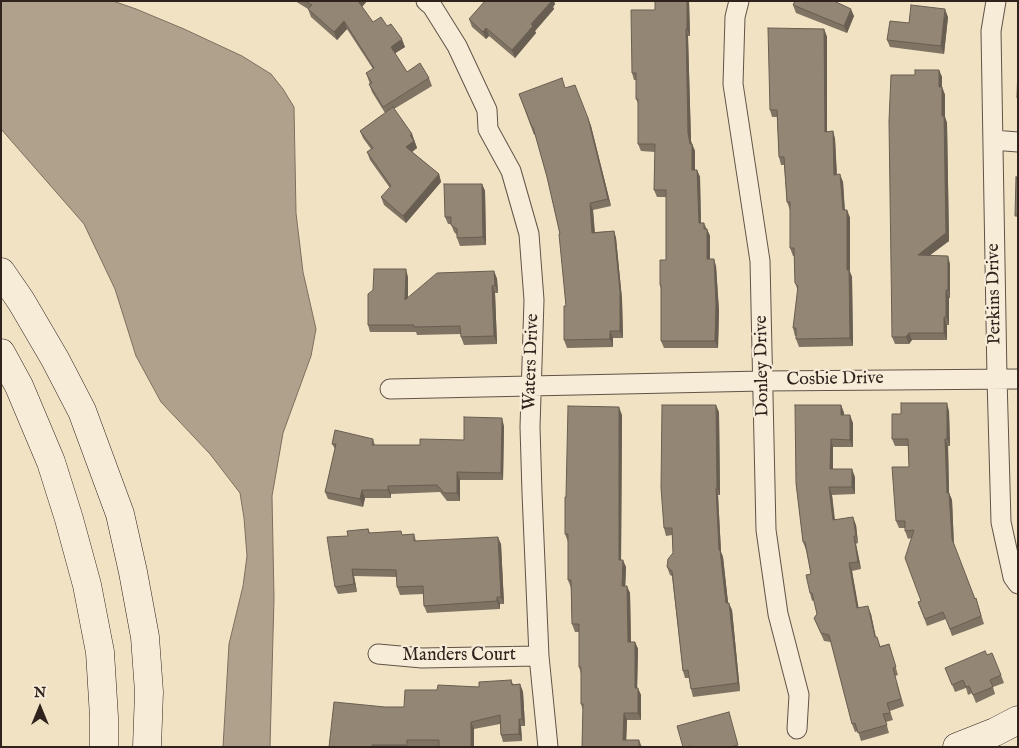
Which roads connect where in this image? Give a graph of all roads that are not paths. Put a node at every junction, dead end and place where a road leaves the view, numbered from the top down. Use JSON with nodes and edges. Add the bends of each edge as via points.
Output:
{"nodes":[{"id":1,"x":739,"y":1,"type":"edge"},
{"id":2,"x":996,"y":1,"type":"edge"},
{"id":3,"x":432,"y":3,"type":"edge"},
{"id":4,"x":993,"y":140,"type":"junction"},
{"id":5,"x":1018,"y":142,"type":"edge"},
{"id":6,"x":1,"y":272,"type":"edge"},
{"id":7,"x":1,"y":353,"type":"edge"},
{"id":8,"x":997,"y":378,"type":"junction"},
{"id":9,"x":1018,"y":379,"type":"edge"},
{"id":10,"x":763,"y":381,"type":"junction"},
{"id":11,"x":531,"y":385,"type":"junction"},
{"id":12,"x":390,"y":389,"type":"dead end"},
{"id":13,"x":1018,"y":584,"type":"edge"},
{"id":14,"x":378,"y":654,"type":"dead end"},
{"id":15,"x":539,"y":656,"type":"junction"},
{"id":16,"x":1018,"y":720,"type":"edge"},
{"id":17,"x":797,"y":730,"type":"dead end"},
{"id":18,"x":104,"y":747,"type":"edge"},
{"id":19,"x":147,"y":747,"type":"edge"},
{"id":20,"x":548,"y":747,"type":"edge"},
{"id":21,"x":957,"y":747,"type":"edge"}],
"edges":[{"from":1,"to":10,"type":"street","name":"Donley Drive","via":[[735,17],[733,84],[760,261]]},
{"from":2,"to":4,"type":"street","name":"Perkins Drive","via":[[991,31]]},
{"from":3,"to":11,"type":"street","name":"Waters Drive","via":[[457,46],[487,110],[488,129],[510,171],[529,234],[534,300]]},
{"from":4,"to":5,"type":"street"},
{"from":4,"to":8,"type":"street","name":"Perkins Drive"},
{"from":6,"to":19,"type":"main road","via":[[21,301],[82,410],[120,514],[145,637]]},
{"from":7,"to":18,"type":"main road","via":[[19,386],[51,462],[87,585],[100,652]]},
{"from":8,"to":9,"type":"street","name":"Cosbie Drive"},
{"from":8,"to":10,"type":"street","name":"Cosbie Drive"},
{"from":8,"to":13,"type":"street","name":"Perkins Drive","via":[[1001,522],[1013,577]]},
{"from":10,"to":11,"type":"street","name":"Cosbie Drive"},
{"from":10,"to":17,"type":"street","name":"Donley Drive","via":[[766,530],[778,614],[799,695]]},
{"from":11,"to":12,"type":"street","name":"Cosbie Drive"},
{"from":11,"to":15,"type":"street","name":"Waters Drive"},
{"from":14,"to":15,"type":"street","name":"Manders Court","via":[[422,658]]},
{"from":15,"to":20,"type":"street","name":"Waters Drive"},
{"from":16,"to":21,"type":"main road"}]}
